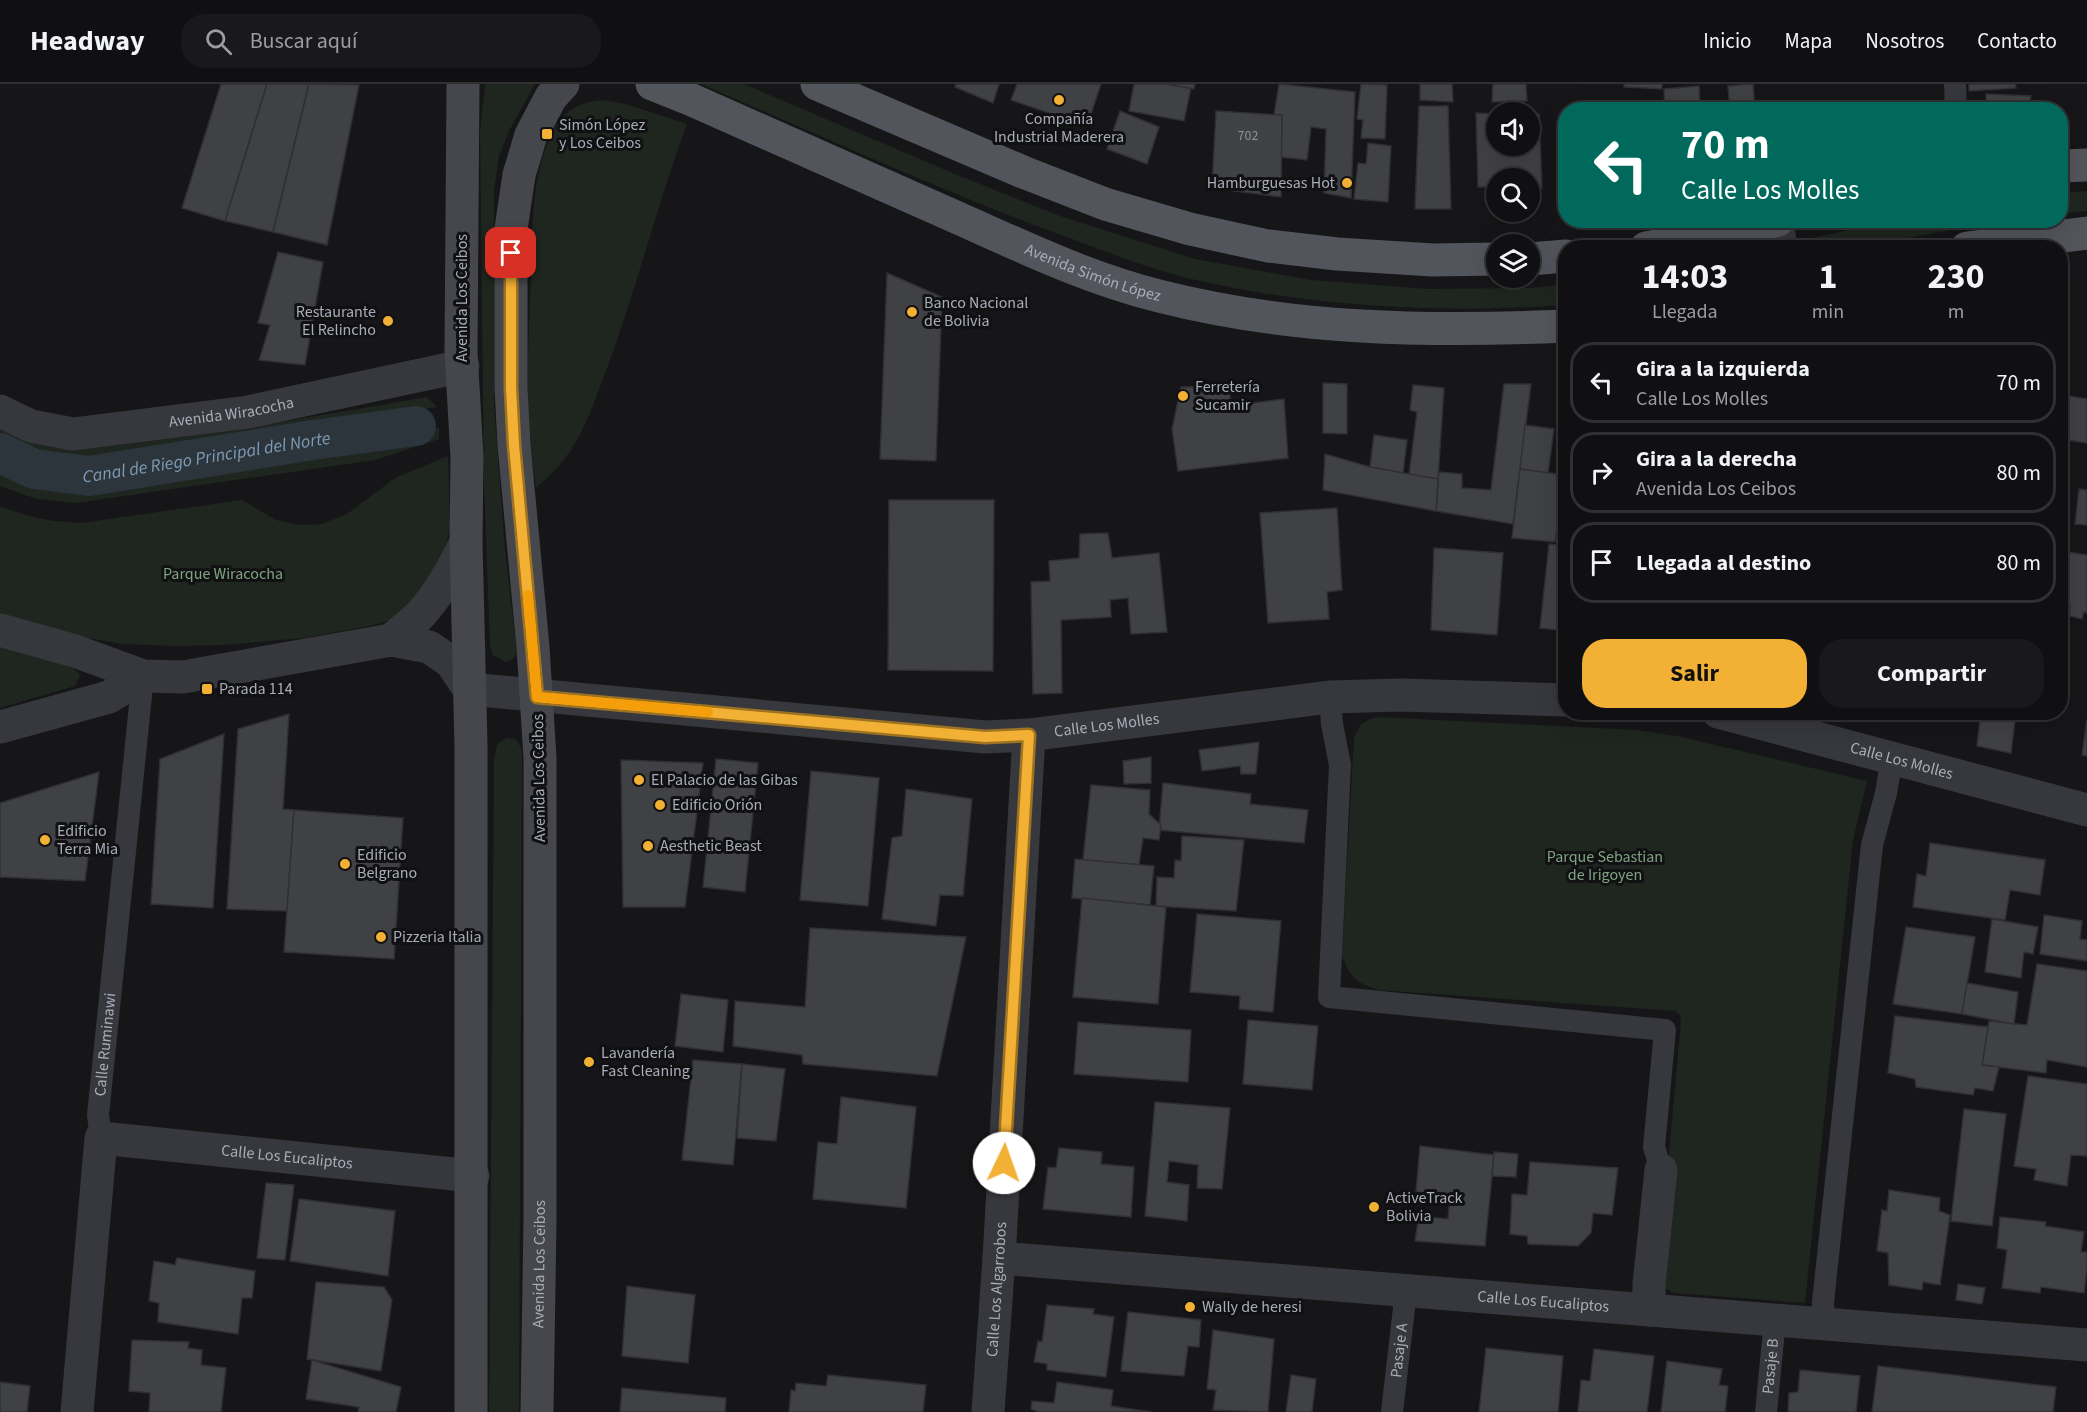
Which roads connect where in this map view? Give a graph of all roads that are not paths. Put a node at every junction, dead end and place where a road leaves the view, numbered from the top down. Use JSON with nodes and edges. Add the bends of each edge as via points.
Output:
{"nodes":[{"id":1,"x":463,"y":84,"type":"edge"},
{"id":2,"x":562,"y":84,"type":"edge"},
{"id":3,"x":817,"y":84,"type":"edge"},
{"id":4,"x":1955,"y":84,"type":"edge"},
{"id":5,"x":667,"y":87,"type":"edge"},
{"id":6,"x":1956,"y":102,"type":"edge"},
{"id":7,"x":2087,"y":165,"type":"edge"},
{"id":8,"x":2068,"y":166,"type":"edge"},
{"id":9,"x":1748,"y":228,"type":"edge"},
{"id":10,"x":2087,"y":233,"type":"edge"},
{"id":11,"x":1689,"y":240,"type":"edge"},
{"id":12,"x":2031,"y":240,"type":"edge"},
{"id":13,"x":1558,"y":257,"type":"edge"},
{"id":14,"x":1540,"y":258,"type":"edge"},
{"id":15,"x":1486,"y":259,"type":"edge"},
{"id":16,"x":1558,"y":326,"type":"edge"},
{"id":17,"x":463,"y":366,"type":"junction"},
{"id":18,"x":0,"y":411,"type":"edge"},
{"id":19,"x":466,"y":542,"type":"junction"},
{"id":20,"x":0,"y":630,"type":"edge"},
{"id":21,"x":391,"y":640,"type":"junction"},
{"id":22,"x":143,"y":676,"type":"junction"},
{"id":23,"x":469,"y":689,"type":"junction"},
{"id":24,"x":537,"y":697,"type":"junction"},
{"id":25,"x":1330,"y":697,"type":"junction"},
{"id":26,"x":1558,"y":700,"type":"edge"},
{"id":27,"x":1750,"y":720,"type":"edge"},
{"id":28,"x":0,"y":727,"type":"edge"},
{"id":29,"x":1029,"y":735,"type":"junction"},
{"id":30,"x":1892,"y":758,"type":"junction"},
{"id":31,"x":2087,"y":810,"type":"edge"},
{"id":32,"x":101,"y":1138,"type":"junction"},
{"id":33,"x":1661,"y":1170,"type":"joint"},
{"id":34,"x":473,"y":1176,"type":"junction"},
{"id":35,"x":999,"y":1258,"type":"junction"},
{"id":36,"x":1406,"y":1291,"type":"junction"},
{"id":37,"x":1648,"y":1310,"type":"junction"},
{"id":38,"x":1775,"y":1320,"type":"junction"},
{"id":39,"x":1824,"y":1324,"type":"junction"},
{"id":40,"x":2087,"y":1345,"type":"edge"},
{"id":41,"x":77,"y":1412,"type":"edge"},
{"id":42,"x":471,"y":1412,"type":"edge"},
{"id":43,"x":537,"y":1412,"type":"edge"},
{"id":44,"x":988,"y":1412,"type":"edge"},
{"id":45,"x":1392,"y":1412,"type":"edge"},
{"id":46,"x":1766,"y":1412,"type":"edge"}],
"edges":[{"from":1,"to":17,"type":"street","name":"Avenida Los Ceibos"},
{"from":2,"to":24,"type":"street","name":"Avenida Los Ceibos","via":[[531,135],[519,175],[511,229],[514,445]]},
{"from":3,"to":15,"type":"main road","via":[[1033,176],[1105,204],[1190,230],[1268,246],[1337,254]]},
{"from":4,"to":6,"type":"lane"},
{"from":5,"to":16,"type":"main road","name":"Avenida Simón López","via":[[1070,266],[1156,296],[1224,311],[1390,328]]},
{"from":7,"to":8,"type":"main road"},
{"from":9,"to":11,"type":"main road"},
{"from":10,"to":12,"type":"main road"},
{"from":13,"to":14,"type":"main road"},
{"from":17,"to":18,"type":"street","name":"Avenida Wiracocha","via":[[248,412],[73,434],[31,426]]},
{"from":17,"to":19,"type":"street","name":"Avenida Los Ceibos"},
{"from":19,"to":21,"type":"street","via":[[434,598]]},
{"from":19,"to":23,"type":"street","name":"Avenida Los Ceibos"},
{"from":20,"to":22,"type":"street"},
{"from":21,"to":22,"type":"street","via":[[183,676]]},
{"from":21,"to":23,"type":"street","via":[[429,647],[451,662]]},
{"from":22,"to":28,"type":"street","via":[[109,697]]},
{"from":22,"to":32,"type":"lane","name":"Calle Ruminawi","via":[[98,1116]]},
{"from":23,"to":24,"type":"street","name":"Calle Los Molles"},
{"from":23,"to":34,"type":"street","name":"Avenida Los Ceibos"},
{"from":24,"to":29,"type":"street","name":"Calle Los Molles","via":[[985,737]]},
{"from":24,"to":43,"type":"street","name":"Avenida Los Ceibos"},
{"from":25,"to":26,"type":"street","name":"Calle Los Molles"},
{"from":25,"to":29,"type":"street","name":"Calle Los Molles"},
{"from":25,"to":33,"type":"lane","via":[[1340,765],[1329,997],[1665,1030],[1654,1147]]},
{"from":27,"to":30,"type":"street","name":"Calle Los Molles"},
{"from":29,"to":35,"type":"street","name":"Calle Los Algarrobos"},
{"from":30,"to":31,"type":"street","name":"Calle Los Molles"},
{"from":30,"to":39,"type":"lane","via":[[1872,845],[1823,1302]]},
{"from":32,"to":34,"type":"street","name":"Calle Los Eucaliptos"},
{"from":32,"to":41,"type":"street","name":"Calle Ruminawi"},
{"from":33,"to":37,"type":"street"},
{"from":34,"to":42,"type":"street","name":"Avenida Los Ceibos"},
{"from":35,"to":36,"type":"street","name":"Calle Los Eucaliptos"},
{"from":35,"to":44,"type":"street","name":"Calle Los Algarrobos"},
{"from":36,"to":37,"type":"street","name":"Calle Los Eucaliptos"},
{"from":36,"to":45,"type":"lane","name":"Pasaje A"},
{"from":37,"to":38,"type":"street","name":"Calle Los Eucaliptos"},
{"from":38,"to":39,"type":"street","name":"Calle Los Eucaliptos"},
{"from":38,"to":46,"type":"lane","name":"Pasaje B"},
{"from":39,"to":40,"type":"street","name":"Calle Los Eucaliptos"}]}
